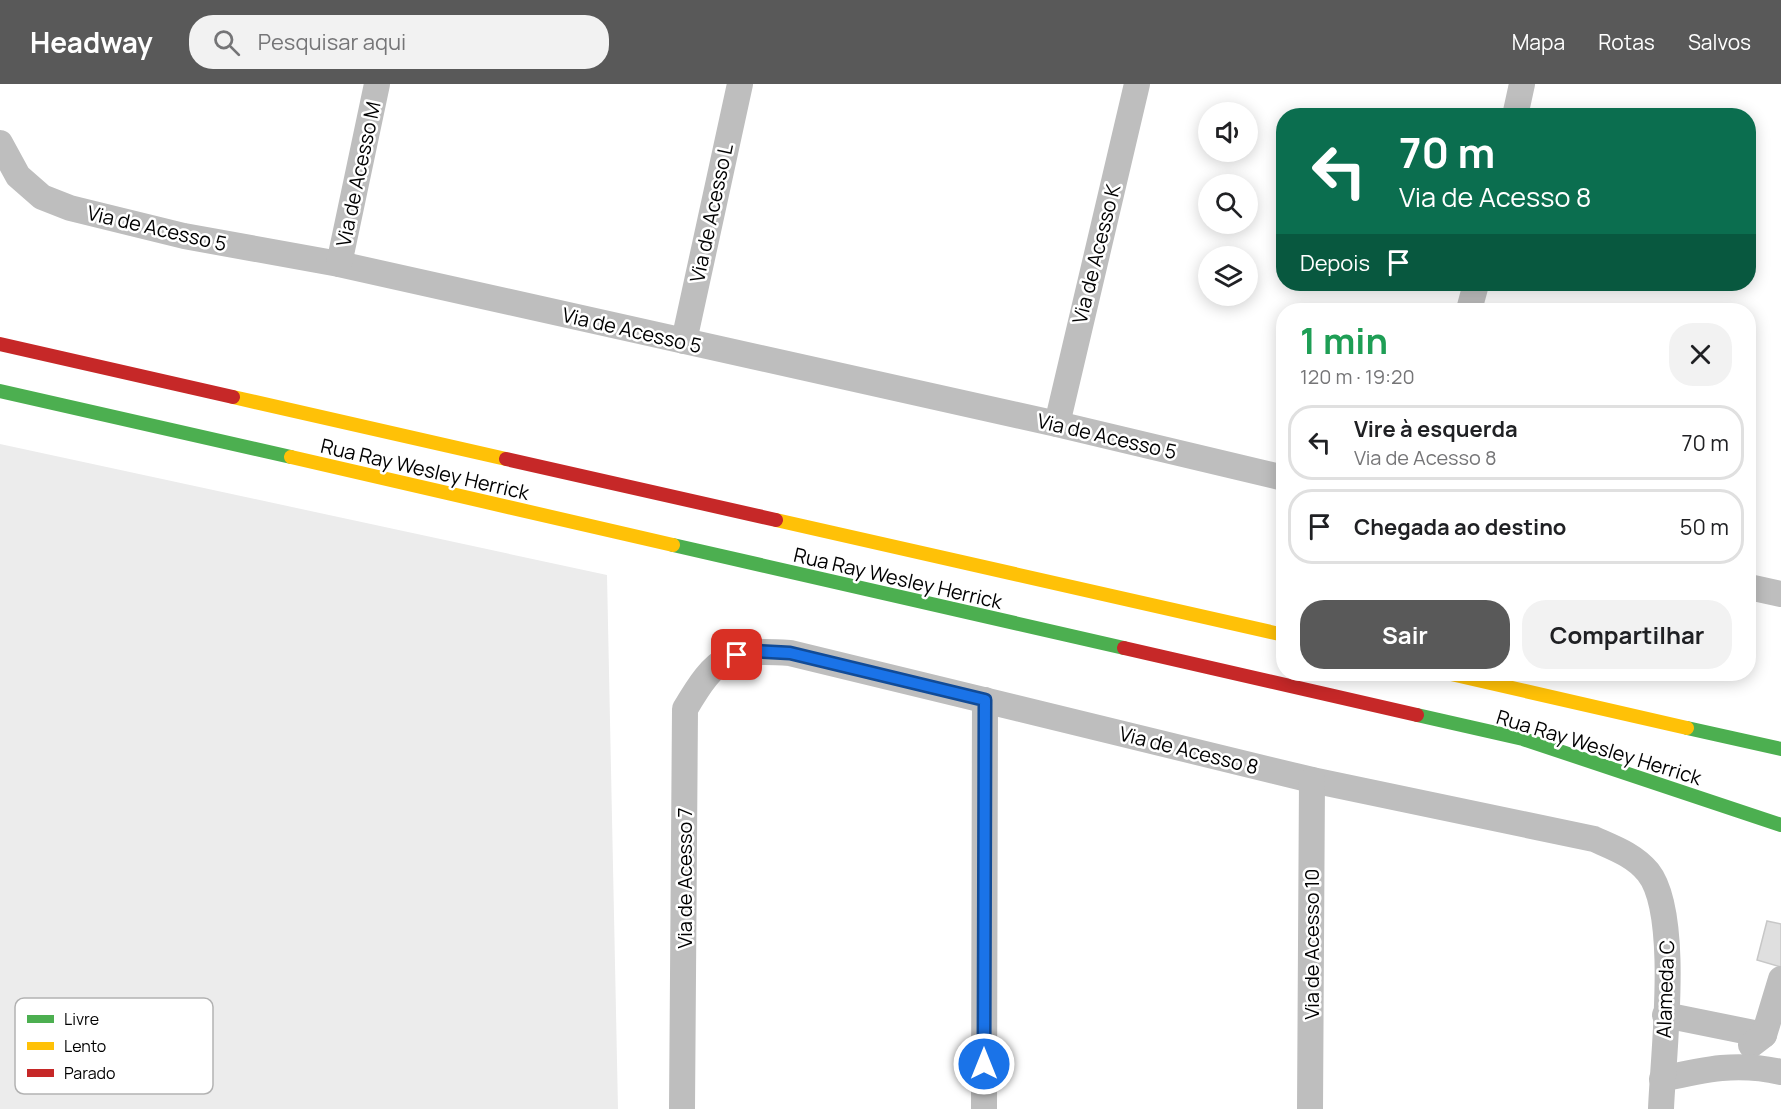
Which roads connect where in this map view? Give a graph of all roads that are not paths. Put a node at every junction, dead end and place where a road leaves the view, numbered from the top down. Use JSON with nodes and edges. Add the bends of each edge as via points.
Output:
{"nodes":[{"id":1,"x":377,"y":84,"type":"edge"},
{"id":2,"x":740,"y":84,"type":"edge"},
{"id":3,"x":1137,"y":84,"type":"edge"},
{"id":4,"x":1522,"y":84,"type":"edge"},
{"id":5,"x":1517,"y":108,"type":"edge"},
{"id":6,"x":1,"y":146,"type":"edge"},
{"id":7,"x":339,"y":264,"type":"junction"},
{"id":8,"x":684,"y":341,"type":"junction"},
{"id":9,"x":0,"y":344,"type":"edge"},
{"id":10,"x":0,"y":391,"type":"edge"},
{"id":11,"x":1057,"y":424,"type":"junction"},
{"id":12,"x":1276,"y":476,"type":"edge"},
{"id":13,"x":1756,"y":587,"type":"edge"},
{"id":14,"x":1780,"y":588,"type":"edge"},
{"id":15,"x":1276,"y":633,"type":"edge"},
{"id":16,"x":722,"y":660,"type":"joint"},
{"id":17,"x":1482,"y":681,"type":"edge"},
{"id":18,"x":985,"y":700,"type":"junction"},
{"id":19,"x":1781,"y":749,"type":"edge"},
{"id":20,"x":1312,"y":780,"type":"junction"},
{"id":21,"x":1779,"y":825,"type":"edge"},
{"id":22,"x":1649,"y":873,"type":"joint"},
{"id":23,"x":1781,"y":979,"type":"edge"},
{"id":24,"x":1665,"y":1016,"type":"junction"},
{"id":25,"x":1764,"y":1035,"type":"junction"},
{"id":26,"x":1752,"y":1065,"type":"junction"},
{"id":27,"x":1781,"y":1072,"type":"edge"},
{"id":28,"x":1662,"y":1079,"type":"junction"},
{"id":29,"x":682,"y":1109,"type":"edge"},
{"id":30,"x":984,"y":1109,"type":"edge"},
{"id":31,"x":1310,"y":1109,"type":"edge"},
{"id":32,"x":1661,"y":1109,"type":"edge"}],
"edges":[{"from":1,"to":7,"type":"street","name":"Via de Acesso M"},
{"from":2,"to":8,"type":"street","name":"Via de Acesso L"},
{"from":3,"to":11,"type":"street","name":"Via de Acesso K"},
{"from":4,"to":5,"type":"street"},
{"from":6,"to":7,"type":"street","name":"Via de Acesso 5","via":[[18,176],[42,197],[70,208],[184,236]]},
{"from":7,"to":8,"type":"street","name":"Via de Acesso 5"},
{"from":8,"to":11,"type":"street","name":"Via de Acesso 5"},
{"from":9,"to":15,"type":"street","name":"Rua Ray Wesley Herrick"},
{"from":10,"to":21,"type":"street","name":"Rua Ray Wesley Herrick","via":[[1524,740]]},
{"from":11,"to":12,"type":"street","name":"Via de Acesso 5"},
{"from":13,"to":14,"type":"street"},
{"from":16,"to":18,"type":"street","name":"Via de Acesso 8","via":[[753,651],[790,653]]},
{"from":16,"to":29,"type":"street","name":"Via de Acesso 7","via":[[698,686],[685,709]]},
{"from":17,"to":19,"type":"street","name":"Rua Ray Wesley Herrick"},
{"from":18,"to":20,"type":"street","name":"Via de Acesso 8"},
{"from":18,"to":30,"type":"street"},
{"from":20,"to":22,"type":"street","name":"Via de Acesso 8","via":[[1594,839],[1628,853]]},
{"from":20,"to":31,"type":"street","name":"Via de Acesso 10"},
{"from":22,"to":24,"type":"street","name":"Alameda C","via":[[1662,900],[1668,934]]},
{"from":23,"to":25,"type":"street"},
{"from":24,"to":25,"type":"street"},
{"from":24,"to":28,"type":"street","name":"Alameda C"},
{"from":25,"to":26,"type":"street","via":[[1747,1049]]},
{"from":26,"to":27,"type":"street"},
{"from":26,"to":28,"type":"street"},
{"from":28,"to":32,"type":"street","name":"Alameda C"}]}
